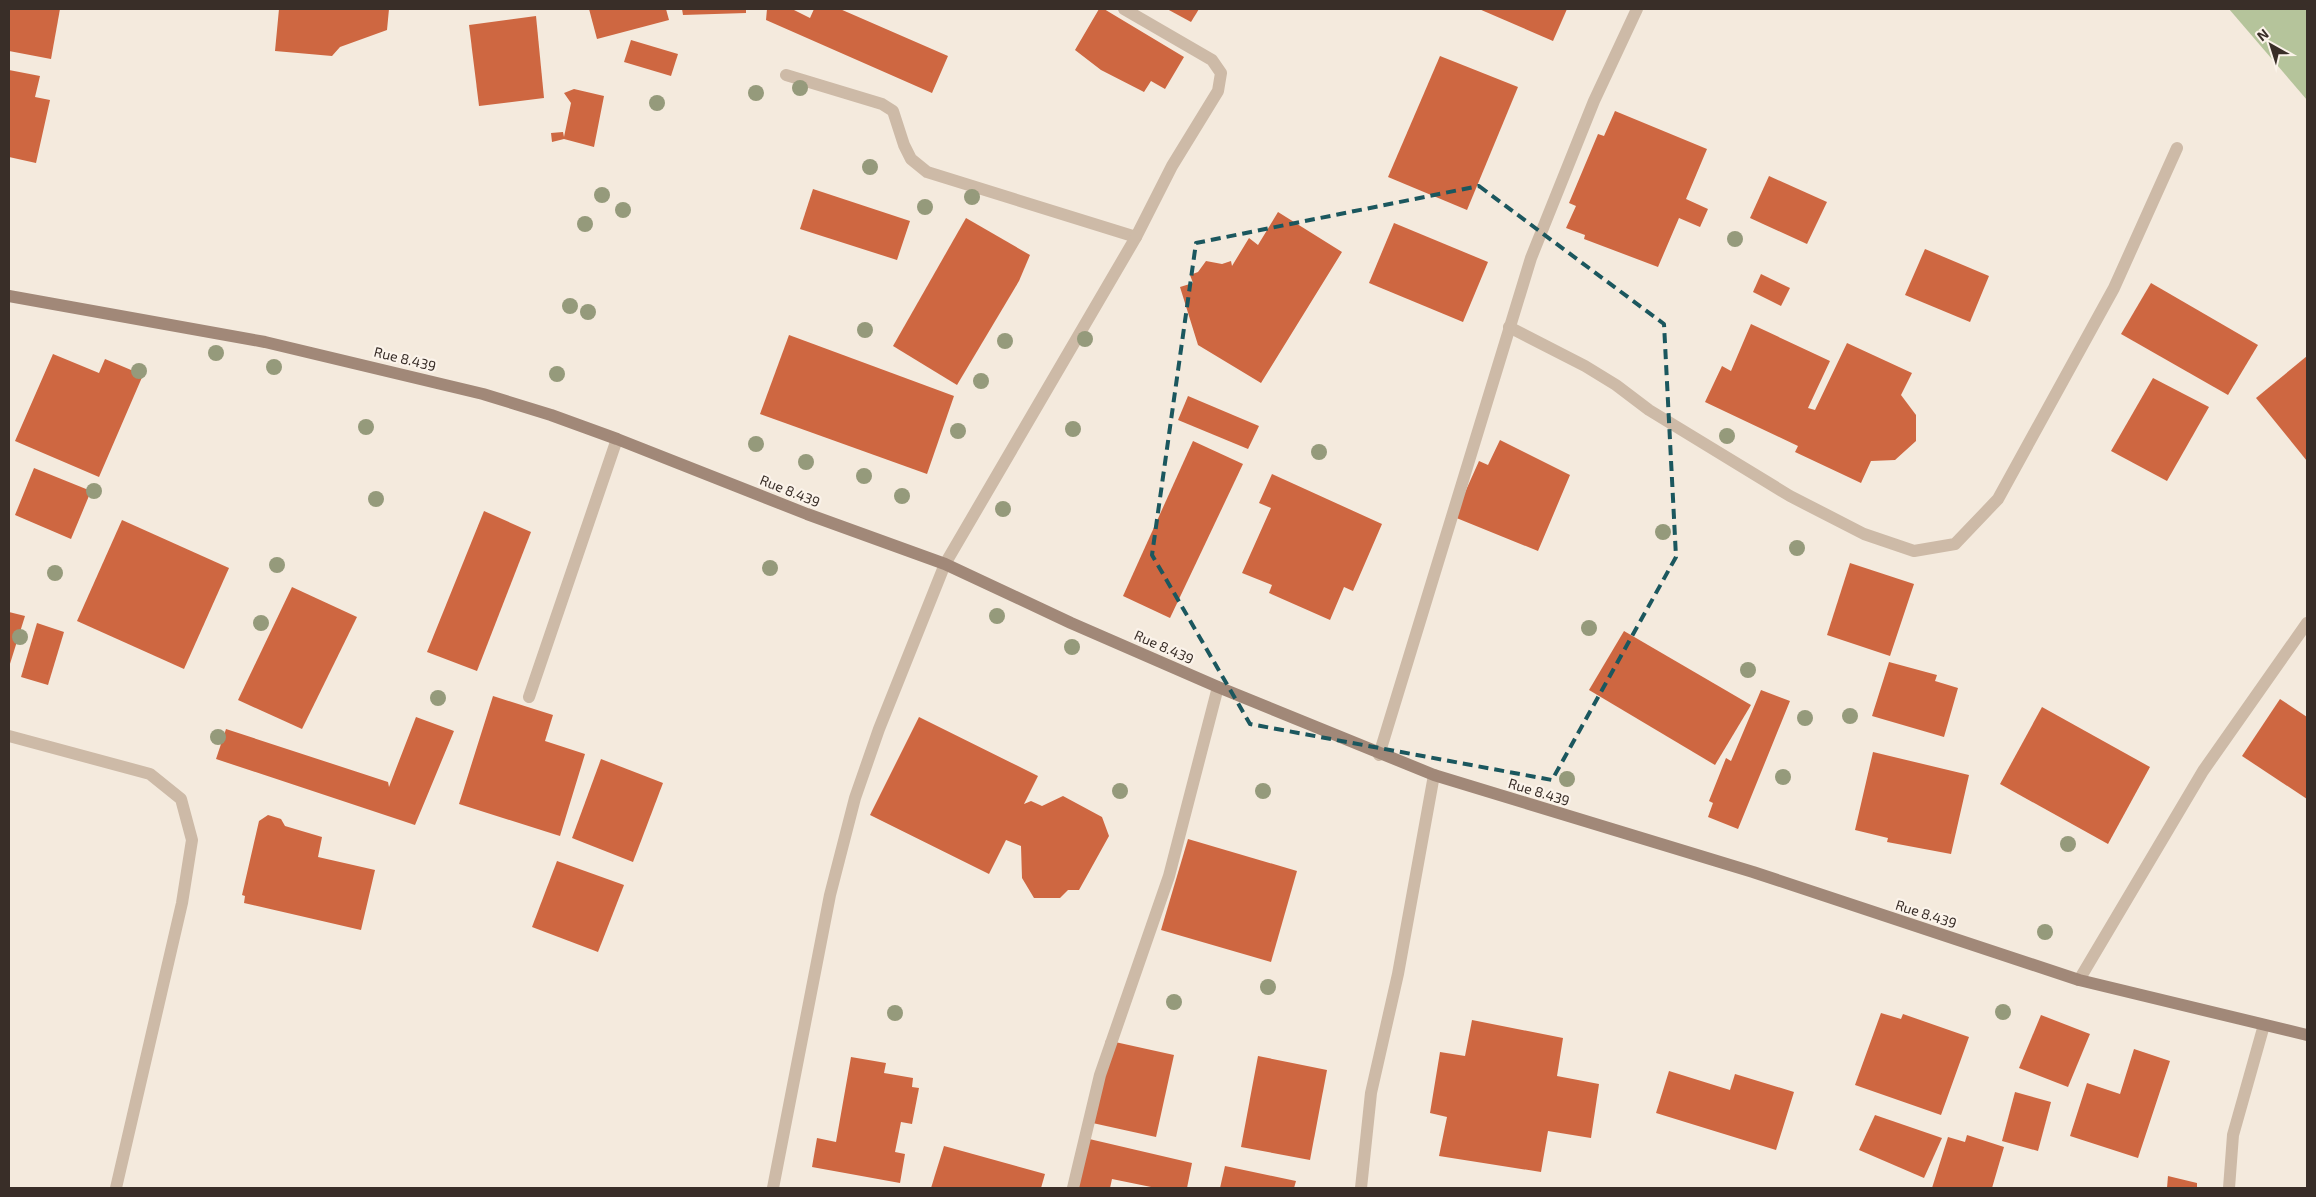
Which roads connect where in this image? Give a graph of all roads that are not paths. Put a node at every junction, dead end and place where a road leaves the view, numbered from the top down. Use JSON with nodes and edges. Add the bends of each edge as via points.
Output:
{"nodes":[{"id":1,"x":1124,"y":9,"type":"edge"},
{"id":2,"x":1637,"y":9,"type":"edge"},
{"id":3,"x":786,"y":74,"type":"dead end"},
{"id":4,"x":2177,"y":148,"type":"dead end"},
{"id":5,"x":1136,"y":238,"type":"junction"},
{"id":6,"x":9,"y":296,"type":"edge"},
{"id":7,"x":1509,"y":327,"type":"junction"},
{"id":8,"x":617,"y":439,"type":"junction"},
{"id":9,"x":945,"y":564,"type":"junction"},
{"id":10,"x":2307,"y":624,"type":"edge"},
{"id":11,"x":1218,"y":687,"type":"junction"},
{"id":12,"x":529,"y":697,"type":"dead end"},
{"id":13,"x":9,"y":736,"type":"edge"},
{"id":14,"x":1379,"y":755,"type":"junction"},
{"id":15,"x":1434,"y":775,"type":"junction"},
{"id":16,"x":2079,"y":980,"type":"junction"},
{"id":17,"x":2264,"y":1025,"type":"junction"},
{"id":18,"x":2307,"y":1035,"type":"edge"},
{"id":19,"x":116,"y":1188,"type":"edge"},
{"id":20,"x":773,"y":1188,"type":"edge"},
{"id":21,"x":1073,"y":1188,"type":"edge"},
{"id":22,"x":1360,"y":1188,"type":"edge"},
{"id":23,"x":2229,"y":1188,"type":"edge"}],
"edges":[{"from":1,"to":5,"type":"street","via":[[1212,60],[1221,73],[1218,91],[1172,166]]},
{"from":2,"to":7,"type":"street","via":[[1594,101],[1531,258]]},
{"from":3,"to":5,"type":"street","via":[[882,104],[893,111],[911,159],[927,172]]},
{"from":4,"to":7,"type":"street","via":[[2114,288],[1998,499],[1955,544],[1914,551],[1864,534],[1773,486],[1649,410],[1585,366]]},
{"from":5,"to":9,"type":"street"},
{"from":6,"to":8,"type":"street","name":"Rue 8.439","via":[[265,342],[375,367],[492,397]]},
{"from":7,"to":14,"type":"street"},
{"from":8,"to":9,"type":"street","name":"Rue 8.439"},
{"from":8,"to":12,"type":"street"},
{"from":9,"to":11,"type":"street","name":"Rue 8.439"},
{"from":9,"to":20,"type":"street","via":[[855,798],[830,895]]},
{"from":10,"to":16,"type":"street","via":[[2203,771]]},
{"from":11,"to":14,"type":"street","name":"Rue 8.439"},
{"from":11,"to":21,"type":"street","via":[[1169,876],[1100,1075]]},
{"from":13,"to":19,"type":"street","via":[[150,774],[181,799],[192,840],[182,903]]},
{"from":14,"to":15,"type":"street","name":"Rue 8.439"},
{"from":15,"to":16,"type":"street","name":"Rue 8.439","via":[[1753,872]]},
{"from":15,"to":22,"type":"street","via":[[1398,974],[1371,1093]]},
{"from":16,"to":17,"type":"street","name":"Rue 8.439"},
{"from":17,"to":18,"type":"street","name":"Rue 8.439"},
{"from":17,"to":23,"type":"street","via":[[2234,1135]]}]}
